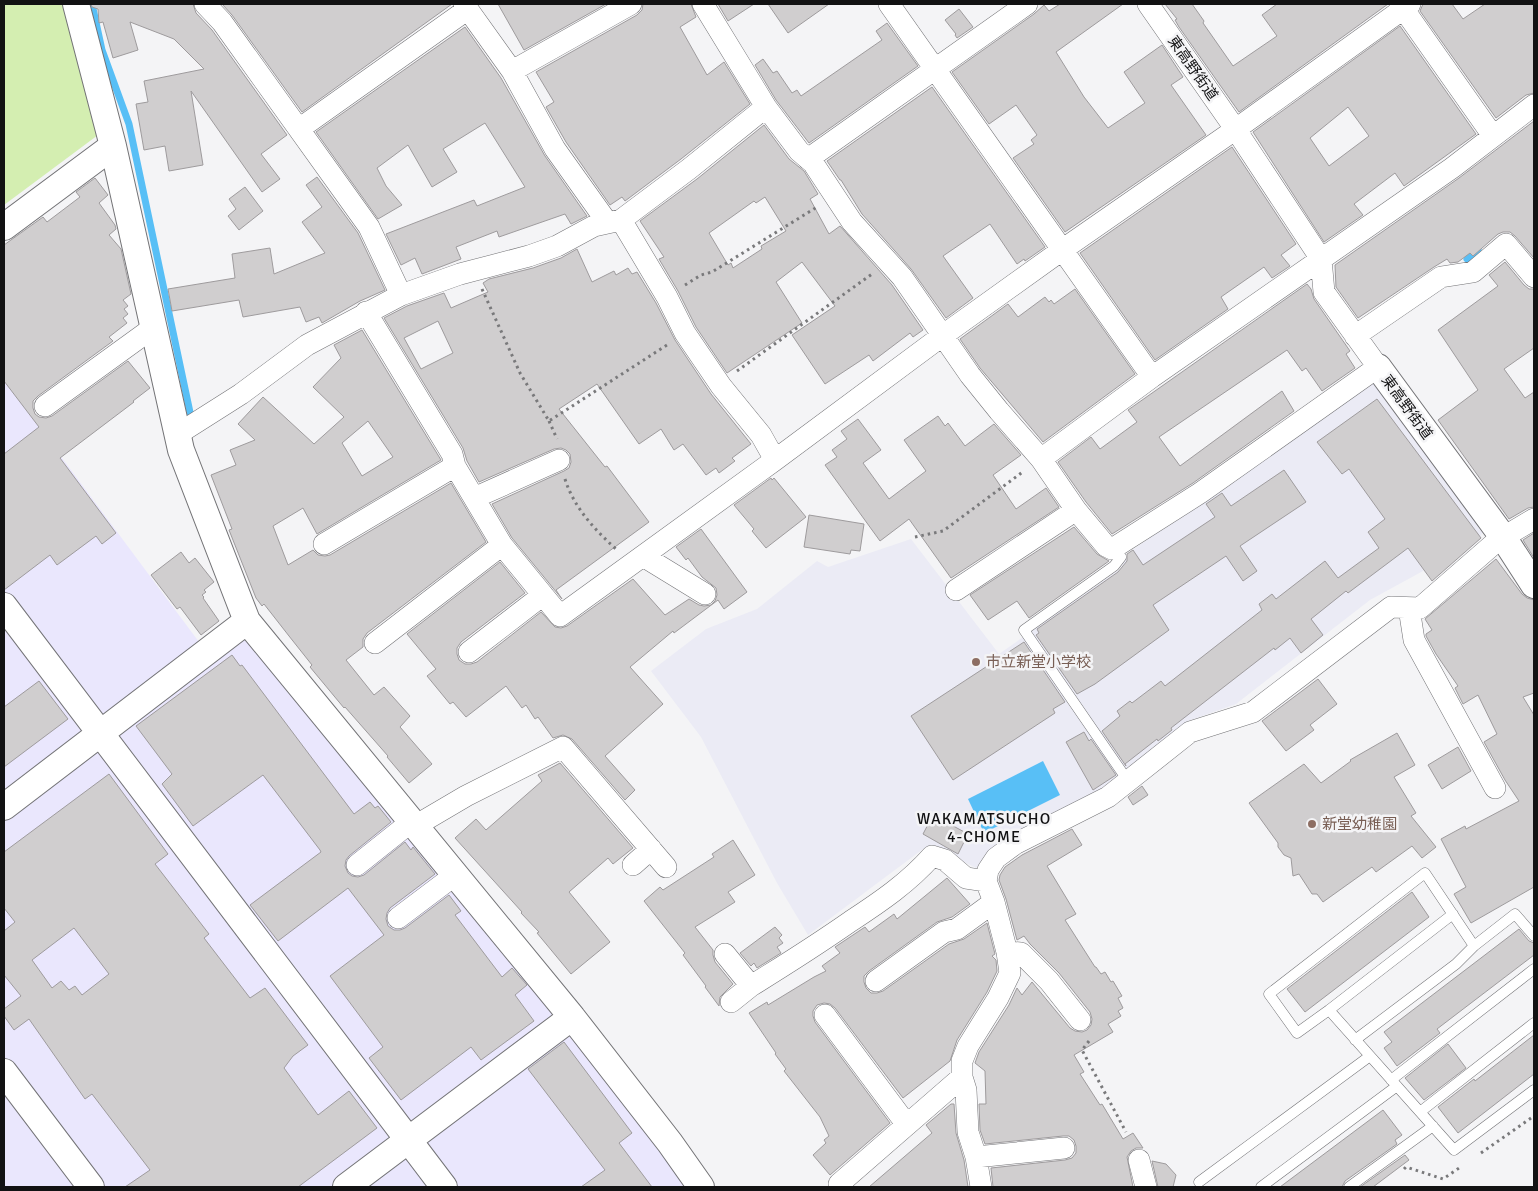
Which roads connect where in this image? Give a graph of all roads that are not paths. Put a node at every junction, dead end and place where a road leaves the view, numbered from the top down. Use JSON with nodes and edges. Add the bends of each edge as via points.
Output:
{"nodes":[{"id":1,"x":76,"y":4,"type":"edge"},
{"id":2,"x":205,"y":4,"type":"edge"},
{"id":3,"x":631,"y":4,"type":"edge"},
{"id":4,"x":703,"y":4,"type":"edge"},
{"id":5,"x":889,"y":4,"type":"edge"},
{"id":6,"x":1027,"y":4,"type":"edge"},
{"id":7,"x":1148,"y":4,"type":"edge"},
{"id":8,"x":1404,"y":5,"type":"edge"},
{"id":9,"x":466,"y":6,"type":"edge"},
{"id":10,"x":935,"y":70,"type":"junction"},
{"id":11,"x":512,"y":71,"type":"junction"},
{"id":12,"x":1534,"y":105,"type":"edge"},
{"id":13,"x":766,"y":107,"type":"junction"},
{"id":14,"x":299,"y":129,"type":"junction"},
{"id":15,"x":1236,"y":129,"type":"junction"},
{"id":16,"x":1493,"y":136,"type":"junction"},
{"id":17,"x":113,"y":146,"type":"junction"},
{"id":18,"x":808,"y":159,"type":"junction"},
{"id":19,"x":614,"y":221,"type":"junction"},
{"id":20,"x":4,"y":227,"type":"edge"},
{"id":21,"x":1062,"y":250,"type":"junction"},
{"id":22,"x":1320,"y":259,"type":"junction"},
{"id":23,"x":1534,"y":277,"type":"edge"},
{"id":24,"x":401,"y":295,"type":"junction"},
{"id":25,"x":366,"y":312,"type":"junction"},
{"id":26,"x":154,"y":327,"type":"junction"},
{"id":27,"x":942,"y":336,"type":"junction"},
{"id":28,"x":1355,"y":336,"type":"junction"},
{"id":29,"x":1378,"y":367,"type":"junction"},
{"id":30,"x":1152,"y":377,"type":"junction"},
{"id":31,"x":45,"y":406,"type":"dead end"},
{"id":32,"x":185,"y":430,"type":"junction"},
{"id":33,"x":1041,"y":459,"type":"junction"},
{"id":34,"x":559,"y":460,"type":"road end"},
{"id":35,"x":775,"y":460,"type":"junction"},
{"id":36,"x":455,"y":466,"type":"junction"},
{"id":37,"x":474,"y":498,"type":"junction"},
{"id":38,"x":1076,"y":510,"type":"junction"},
{"id":39,"x":1534,"y":519,"type":"edge"},
{"id":40,"x":1503,"y":538,"type":"junction"},
{"id":41,"x":324,"y":544,"type":"dead end"},
{"id":42,"x":502,"y":545,"type":"junction"},
{"id":43,"x":1112,"y":549,"type":"junction"},
{"id":44,"x":638,"y":560,"type":"junction"},
{"id":45,"x":1534,"y":585,"type":"edge"},
{"id":46,"x":956,"y":590,"type":"dead end"},
{"id":47,"x":705,"y":594,"type":"dead end"},
{"id":48,"x":543,"y":595,"type":"junction"},
{"id":49,"x":4,"y":606,"type":"edge"},
{"id":50,"x":1409,"y":608,"type":"junction"},
{"id":51,"x":247,"y":621,"type":"junction"},
{"id":52,"x":375,"y":643,"type":"dead end"},
{"id":53,"x":469,"y":652,"type":"dead end"},
{"id":54,"x":100,"y":733,"type":"junction"},
{"id":55,"x":1128,"y":781,"type":"junction"},
{"id":56,"x":1495,"y":788,"type":"dead end"},
{"id":57,"x":4,"y":807,"type":"edge"},
{"id":58,"x":421,"y":821,"type":"junction"},
{"id":59,"x":651,"y":849,"type":"junction"},
{"id":60,"x":357,"y":865,"type":"dead end"},
{"id":61,"x":633,"y":865,"type":"dead end"},
{"id":62,"x":666,"y":867,"type":"dead end"},
{"id":63,"x":455,"y":875,"type":"junction"},
{"id":64,"x":986,"y":881,"type":"junction"},
{"id":65,"x":994,"y":902,"type":"junction"},
{"id":66,"x":1453,"y":914,"type":"junction"},
{"id":67,"x":398,"y":918,"type":"dead end"},
{"id":68,"x":1534,"y":936,"type":"edge"},
{"id":69,"x":1474,"y":946,"type":"junction"},
{"id":70,"x":1007,"y":952,"type":"junction"},
{"id":71,"x":725,"y":954,"type":"dead end"},
{"id":72,"x":1534,"y":969,"type":"edge"},
{"id":73,"x":876,"y":981,"type":"dead end"},
{"id":74,"x":750,"y":986,"type":"junction"},
{"id":75,"x":731,"y":1002,"type":"dead end"},
{"id":76,"x":1329,"y":1010,"type":"junction"},
{"id":77,"x":825,"y":1015,"type":"dead end"},
{"id":78,"x":572,"y":1017,"type":"junction"},
{"id":79,"x":1080,"y":1020,"type":"road end"},
{"id":80,"x":1534,"y":1023,"type":"edge"},
{"id":81,"x":1355,"y":1040,"type":"junction"},
{"id":82,"x":1370,"y":1056,"type":"junction"},
{"id":83,"x":4,"y":1072,"type":"edge"},
{"id":84,"x":962,"y":1077,"type":"junction"},
{"id":85,"x":1394,"y":1083,"type":"junction"},
{"id":86,"x":1534,"y":1090,"type":"edge"},
{"id":87,"x":1420,"y":1112,"type":"junction"},
{"id":88,"x":907,"y":1125,"type":"junction"},
{"id":89,"x":1433,"y":1126,"type":"junction"},
{"id":90,"x":409,"y":1140,"type":"junction"},
{"id":91,"x":1064,"y":1148,"type":"dead end"},
{"id":92,"x":976,"y":1157,"type":"junction"},
{"id":93,"x":1139,"y":1160,"type":"dead end"},
{"id":94,"x":1199,"y":1182,"type":"dead end"},
{"id":95,"x":839,"y":1184,"type":"dead end"},
{"id":96,"x":91,"y":1187,"type":"edge"},
{"id":97,"x":346,"y":1187,"type":"edge"},
{"id":98,"x":444,"y":1187,"type":"edge"},
{"id":99,"x":701,"y":1187,"type":"edge"},
{"id":100,"x":981,"y":1187,"type":"edge"},
{"id":101,"x":1146,"y":1187,"type":"edge"},
{"id":102,"x":1261,"y":1187,"type":"edge"},
{"id":103,"x":1349,"y":1187,"type":"edge"}],
"edges":[{"from":1,"to":17,"type":"street"},
{"from":2,"to":14,"type":"street","via":[[222,22]]},
{"from":3,"to":11,"type":"street"},
{"from":4,"to":13,"type":"street"},
{"from":5,"to":10,"type":"street"},
{"from":6,"to":10,"type":"street"},
{"from":7,"to":15,"type":"street","name":"東高野街道"},
{"from":8,"to":15,"type":"street"},
{"from":8,"to":16,"type":"street"},
{"from":9,"to":11,"type":"street"},
{"from":9,"to":14,"type":"street"},
{"from":10,"to":18,"type":"street"},
{"from":10,"to":21,"type":"street"},
{"from":11,"to":19,"type":"street","via":[[555,149]]},
{"from":12,"to":16,"type":"street"},
{"from":13,"to":18,"type":"street","via":[[798,152]]},
{"from":13,"to":19,"type":"street","via":[[689,169]]},
{"from":14,"to":24,"type":"street","via":[[369,227]]},
{"from":15,"to":21,"type":"street"},
{"from":15,"to":22,"type":"street","name":"東高野街道"},
{"from":16,"to":22,"type":"street"},
{"from":17,"to":20,"type":"street"},
{"from":17,"to":26,"type":"street"},
{"from":18,"to":27,"type":"street","via":[[852,222],[902,277]]},
{"from":19,"to":24,"type":"street","via":[[594,226],[557,246]]},
{"from":19,"to":35,"type":"street","via":[[667,297],[684,333],[719,384],[761,435]]},
{"from":21,"to":27,"type":"street"},
{"from":21,"to":30,"type":"street"},
{"from":22,"to":28,"type":"street","name":"東高野街道","via":[[1324,292]]},
{"from":22,"to":30,"type":"street"},
{"from":23,"to":28,"type":"street","via":[[1506,244],[1473,272],[1441,277]]},
{"from":24,"to":25,"type":"street"},
{"from":25,"to":32,"type":"street","via":[[307,345]]},
{"from":25,"to":36,"type":"street","via":[[452,454]]},
{"from":26,"to":31,"type":"street"},
{"from":26,"to":32,"type":"street"},
{"from":27,"to":33,"type":"street","via":[[970,375]]},
{"from":27,"to":35,"type":"street"},
{"from":28,"to":29,"type":"street","name":"東高野街道"},
{"from":29,"to":40,"type":"street","name":"東高野街道"},
{"from":29,"to":43,"type":"street","via":[[1200,492]]},
{"from":30,"to":33,"type":"street"},
{"from":32,"to":51,"type":"street","via":[[182,450]]},
{"from":33,"to":38,"type":"street"},
{"from":34,"to":37,"type":"street"},
{"from":35,"to":44,"type":"street"},
{"from":36,"to":37,"type":"street"},
{"from":36,"to":41,"type":"street"},
{"from":37,"to":42,"type":"street"},
{"from":38,"to":43,"type":"street"},
{"from":38,"to":46,"type":"street"},
{"from":39,"to":40,"type":"street"},
{"from":40,"to":45,"type":"street","name":"東高野街道"},
{"from":40,"to":50,"type":"street","via":[[1420,608]]},
{"from":42,"to":48,"type":"street"},
{"from":42,"to":52,"type":"street"},
{"from":43,"to":55,"type":"lane","via":[[1120,557],[1114,566],[1024,630]]},
{"from":44,"to":47,"type":"street","via":[[684,570]]},
{"from":44,"to":48,"type":"street","via":[[560,616]]},
{"from":48,"to":53,"type":"street"},
{"from":49,"to":54,"type":"street"},
{"from":50,"to":55,"type":"street","via":[[1391,607],[1253,712],[1190,732]]},
{"from":50,"to":56,"type":"street","via":[[1414,640]]},
{"from":51,"to":54,"type":"street"},
{"from":51,"to":58,"type":"street"},
{"from":54,"to":57,"type":"street"},
{"from":54,"to":90,"type":"street"},
{"from":55,"to":64,"type":"street","via":[[1108,797],[1015,844],[996,858],[988,870]]},
{"from":58,"to":59,"type":"street","via":[[564,747]]},
{"from":58,"to":60,"type":"street"},
{"from":58,"to":63,"type":"street"},
{"from":59,"to":61,"type":"street"},
{"from":59,"to":62,"type":"street"},
{"from":63,"to":67,"type":"street"},
{"from":63,"to":78,"type":"street"},
{"from":64,"to":65,"type":"street"},
{"from":64,"to":74,"type":"street","via":[[966,878],[945,860],[932,856],[917,872],[902,899]]},
{"from":65,"to":70,"type":"street"},
{"from":65,"to":73,"type":"street","via":[[957,928],[944,932]]},
{"from":66,"to":69,"type":"lane"},
{"from":66,"to":76,"type":"lane"},
{"from":66,"to":76,"type":"lane","via":[[1425,873],[1269,994],[1297,1033]]},
{"from":68,"to":69,"type":"lane","via":[[1514,914]]},
{"from":69,"to":81,"type":"lane","via":[[1456,964]]},
{"from":70,"to":79,"type":"street","via":[[1021,953],[1050,981]]},
{"from":70,"to":84,"type":"street","via":[[1010,973],[968,1046],[962,1061]]},
{"from":71,"to":74,"type":"street"},
{"from":72,"to":85,"type":"lane"},
{"from":74,"to":75,"type":"street"},
{"from":76,"to":81,"type":"lane"},
{"from":77,"to":88,"type":"street"},
{"from":78,"to":90,"type":"street"},
{"from":78,"to":99,"type":"street","via":[[670,1142]]},
{"from":80,"to":87,"type":"lane"},
{"from":81,"to":82,"type":"lane"},
{"from":82,"to":85,"type":"lane"},
{"from":82,"to":94,"type":"lane"},
{"from":83,"to":96,"type":"street"},
{"from":84,"to":88,"type":"street"},
{"from":84,"to":92,"type":"street","via":[[966,1090],[968,1132]]},
{"from":85,"to":87,"type":"lane"},
{"from":85,"to":102,"type":"lane"},
{"from":86,"to":89,"type":"lane","via":[[1454,1150]]},
{"from":87,"to":89,"type":"lane"},
{"from":88,"to":95,"type":"street"},
{"from":89,"to":103,"type":"lane"},
{"from":90,"to":97,"type":"street"},
{"from":90,"to":98,"type":"street"},
{"from":91,"to":92,"type":"street"},
{"from":92,"to":100,"type":"street"},
{"from":93,"to":101,"type":"street"}]}
